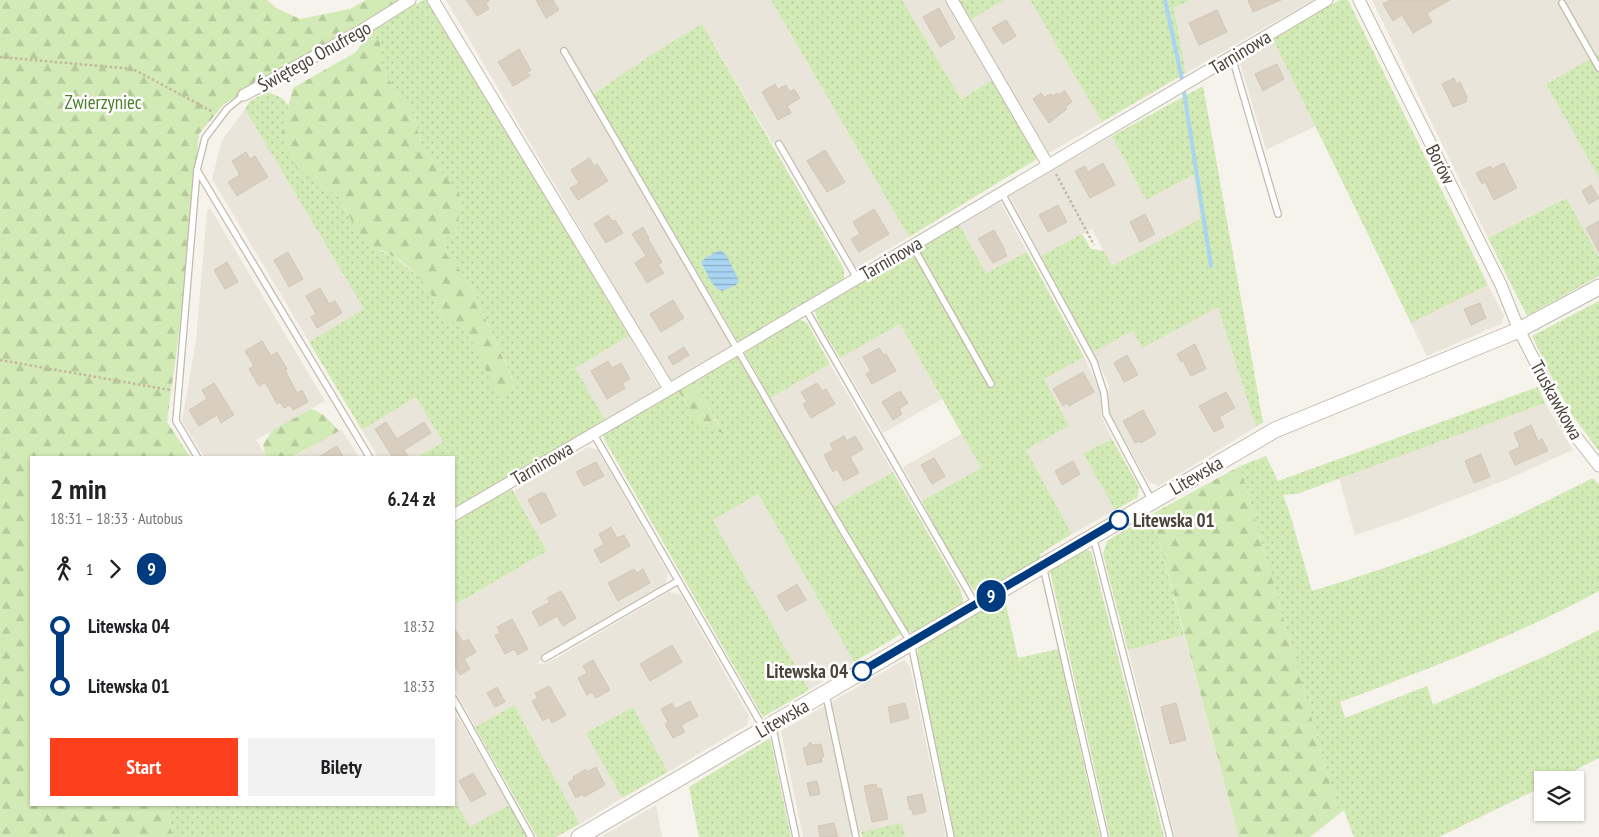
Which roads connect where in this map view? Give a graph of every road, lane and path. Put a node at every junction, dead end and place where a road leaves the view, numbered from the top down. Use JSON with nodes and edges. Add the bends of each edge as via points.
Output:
{"nodes":[{"id":1,"x":410,"y":0,"type":"edge"},
{"id":2,"x":433,"y":0,"type":"edge"},
{"id":3,"x":952,"y":0,"type":"edge"},
{"id":4,"x":1327,"y":0,"type":"edge"},
{"id":5,"x":1359,"y":0,"type":"edge"},
{"id":6,"x":1562,"y":3,"type":"dead end"},
{"id":7,"x":564,"y":51,"type":"dead end"},
{"id":8,"x":0,"y":57,"type":"edge"},
{"id":9,"x":1232,"y":57,"type":"junction"},
{"id":10,"x":1599,"y":68,"type":"edge"},
{"id":11,"x":244,"y":95,"type":"joint"},
{"id":12,"x":221,"y":116,"type":"junction"},
{"id":13,"x":779,"y":144,"type":"dead end"},
{"id":14,"x":1049,"y":164,"type":"junction"},
{"id":15,"x":197,"y":170,"type":"junction"},
{"id":16,"x":1002,"y":193,"type":"junction"},
{"id":17,"x":1278,"y":214,"type":"dead end"},
{"id":18,"x":912,"y":245,"type":"junction"},
{"id":19,"x":1094,"y":245,"type":"dead end"},
{"id":20,"x":857,"y":278,"type":"junction"},
{"id":21,"x":1599,"y":287,"type":"edge"},
{"id":22,"x":805,"y":308,"type":"junction"},
{"id":23,"x":1519,"y":330,"type":"junction"},
{"id":24,"x":738,"y":349,"type":"junction"},
{"id":25,"x":0,"y":360,"type":"edge"},
{"id":26,"x":990,"y":384,"type":"dead end"},
{"id":27,"x":669,"y":389,"type":"junction"},
{"id":28,"x":179,"y":391,"type":"junction"},
{"id":29,"x":593,"y":433,"type":"junction"},
{"id":30,"x":197,"y":456,"type":"edge"},
{"id":31,"x":369,"y":456,"type":"edge"},
{"id":32,"x":1599,"y":466,"type":"edge"},
{"id":33,"x":1152,"y":500,"type":"junction"},
{"id":34,"x":455,"y":514,"type":"edge"},
{"id":35,"x":1093,"y":536,"type":"junction"},
{"id":36,"x":1043,"y":565,"type":"junction"},
{"id":37,"x":678,"y":581,"type":"junction"},
{"id":38,"x":976,"y":605,"type":"junction"},
{"id":39,"x":910,"y":643,"type":"junction"},
{"id":40,"x":545,"y":658,"type":"dead end"},
{"id":41,"x":826,"y":693,"type":"junction"},
{"id":42,"x":455,"y":701,"type":"edge"},
{"id":43,"x":768,"y":726,"type":"junction"},
{"id":44,"x":585,"y":835,"type":"edge"},
{"id":45,"x":531,"y":837,"type":"edge"},
{"id":46,"x":796,"y":837,"type":"edge"},
{"id":47,"x":856,"y":837,"type":"edge"},
{"id":48,"x":951,"y":837,"type":"edge"},
{"id":49,"x":1105,"y":837,"type":"edge"},
{"id":50,"x":1170,"y":837,"type":"edge"}],
"edges":[{"from":1,"to":11,"type":"street","name":"Świętego Onufrego"},
{"from":2,"to":27,"type":"street"},
{"from":3,"to":14,"type":"street"},
{"from":4,"to":9,"type":"street","name":"Tarninowa"},
{"from":5,"to":23,"type":"street","name":"Borów","via":[[1501,285]]},
{"from":6,"to":10,"type":"lane"},
{"from":7,"to":24,"type":"lane"},
{"from":8,"to":12,"type":"path","via":[[133,69]]},
{"from":9,"to":14,"type":"street","name":"Tarninowa"},
{"from":9,"to":17,"type":"lane"},
{"from":11,"to":12,"type":"lane"},
{"from":12,"to":15,"type":"lane","via":[[205,138]]},
{"from":13,"to":20,"type":"lane"},
{"from":14,"to":16,"type":"street","name":"Tarninowa"},
{"from":14,"to":19,"type":"path"},
{"from":15,"to":28,"type":"lane"},
{"from":15,"to":31,"type":"lane"},
{"from":16,"to":18,"type":"street","name":"Tarninowa"},
{"from":16,"to":33,"type":"lane","via":[[1094,362],[1104,393],[1106,414]]},
{"from":18,"to":20,"type":"street","name":"Tarninowa"},
{"from":18,"to":26,"type":"lane"},
{"from":20,"to":22,"type":"street","name":"Tarninowa"},
{"from":21,"to":23,"type":"street","name":"Litewska"},
{"from":22,"to":24,"type":"street","name":"Tarninowa"},
{"from":22,"to":38,"type":"lane"},
{"from":23,"to":32,"type":"street","name":"Truskawkowa","via":[[1567,424]]},
{"from":23,"to":33,"type":"street","name":"Litewska","via":[[1275,430]]},
{"from":24,"to":27,"type":"street","name":"Tarninowa"},
{"from":24,"to":39,"type":"lane"},
{"from":25,"to":28,"type":"path"},
{"from":27,"to":29,"type":"street","name":"Tarninowa"},
{"from":28,"to":30,"type":"lane","via":[[176,421]]},
{"from":29,"to":34,"type":"street","name":"Tarninowa"},
{"from":29,"to":37,"type":"lane"},
{"from":33,"to":35,"type":"street","name":"Litewska"},
{"from":35,"to":36,"type":"street","name":"Litewska"},
{"from":35,"to":50,"type":"lane"},
{"from":36,"to":38,"type":"street","name":"Litewska"},
{"from":36,"to":49,"type":"lane"},
{"from":37,"to":40,"type":"lane"},
{"from":37,"to":43,"type":"lane"},
{"from":38,"to":39,"type":"street","name":"Litewska"},
{"from":39,"to":41,"type":"street","name":"Litewska"},
{"from":39,"to":48,"type":"lane"},
{"from":41,"to":43,"type":"street","name":"Litewska"},
{"from":41,"to":47,"type":"lane"},
{"from":42,"to":45,"type":"lane"},
{"from":43,"to":44,"type":"street","name":"Litewska"},
{"from":43,"to":46,"type":"lane"}]}
